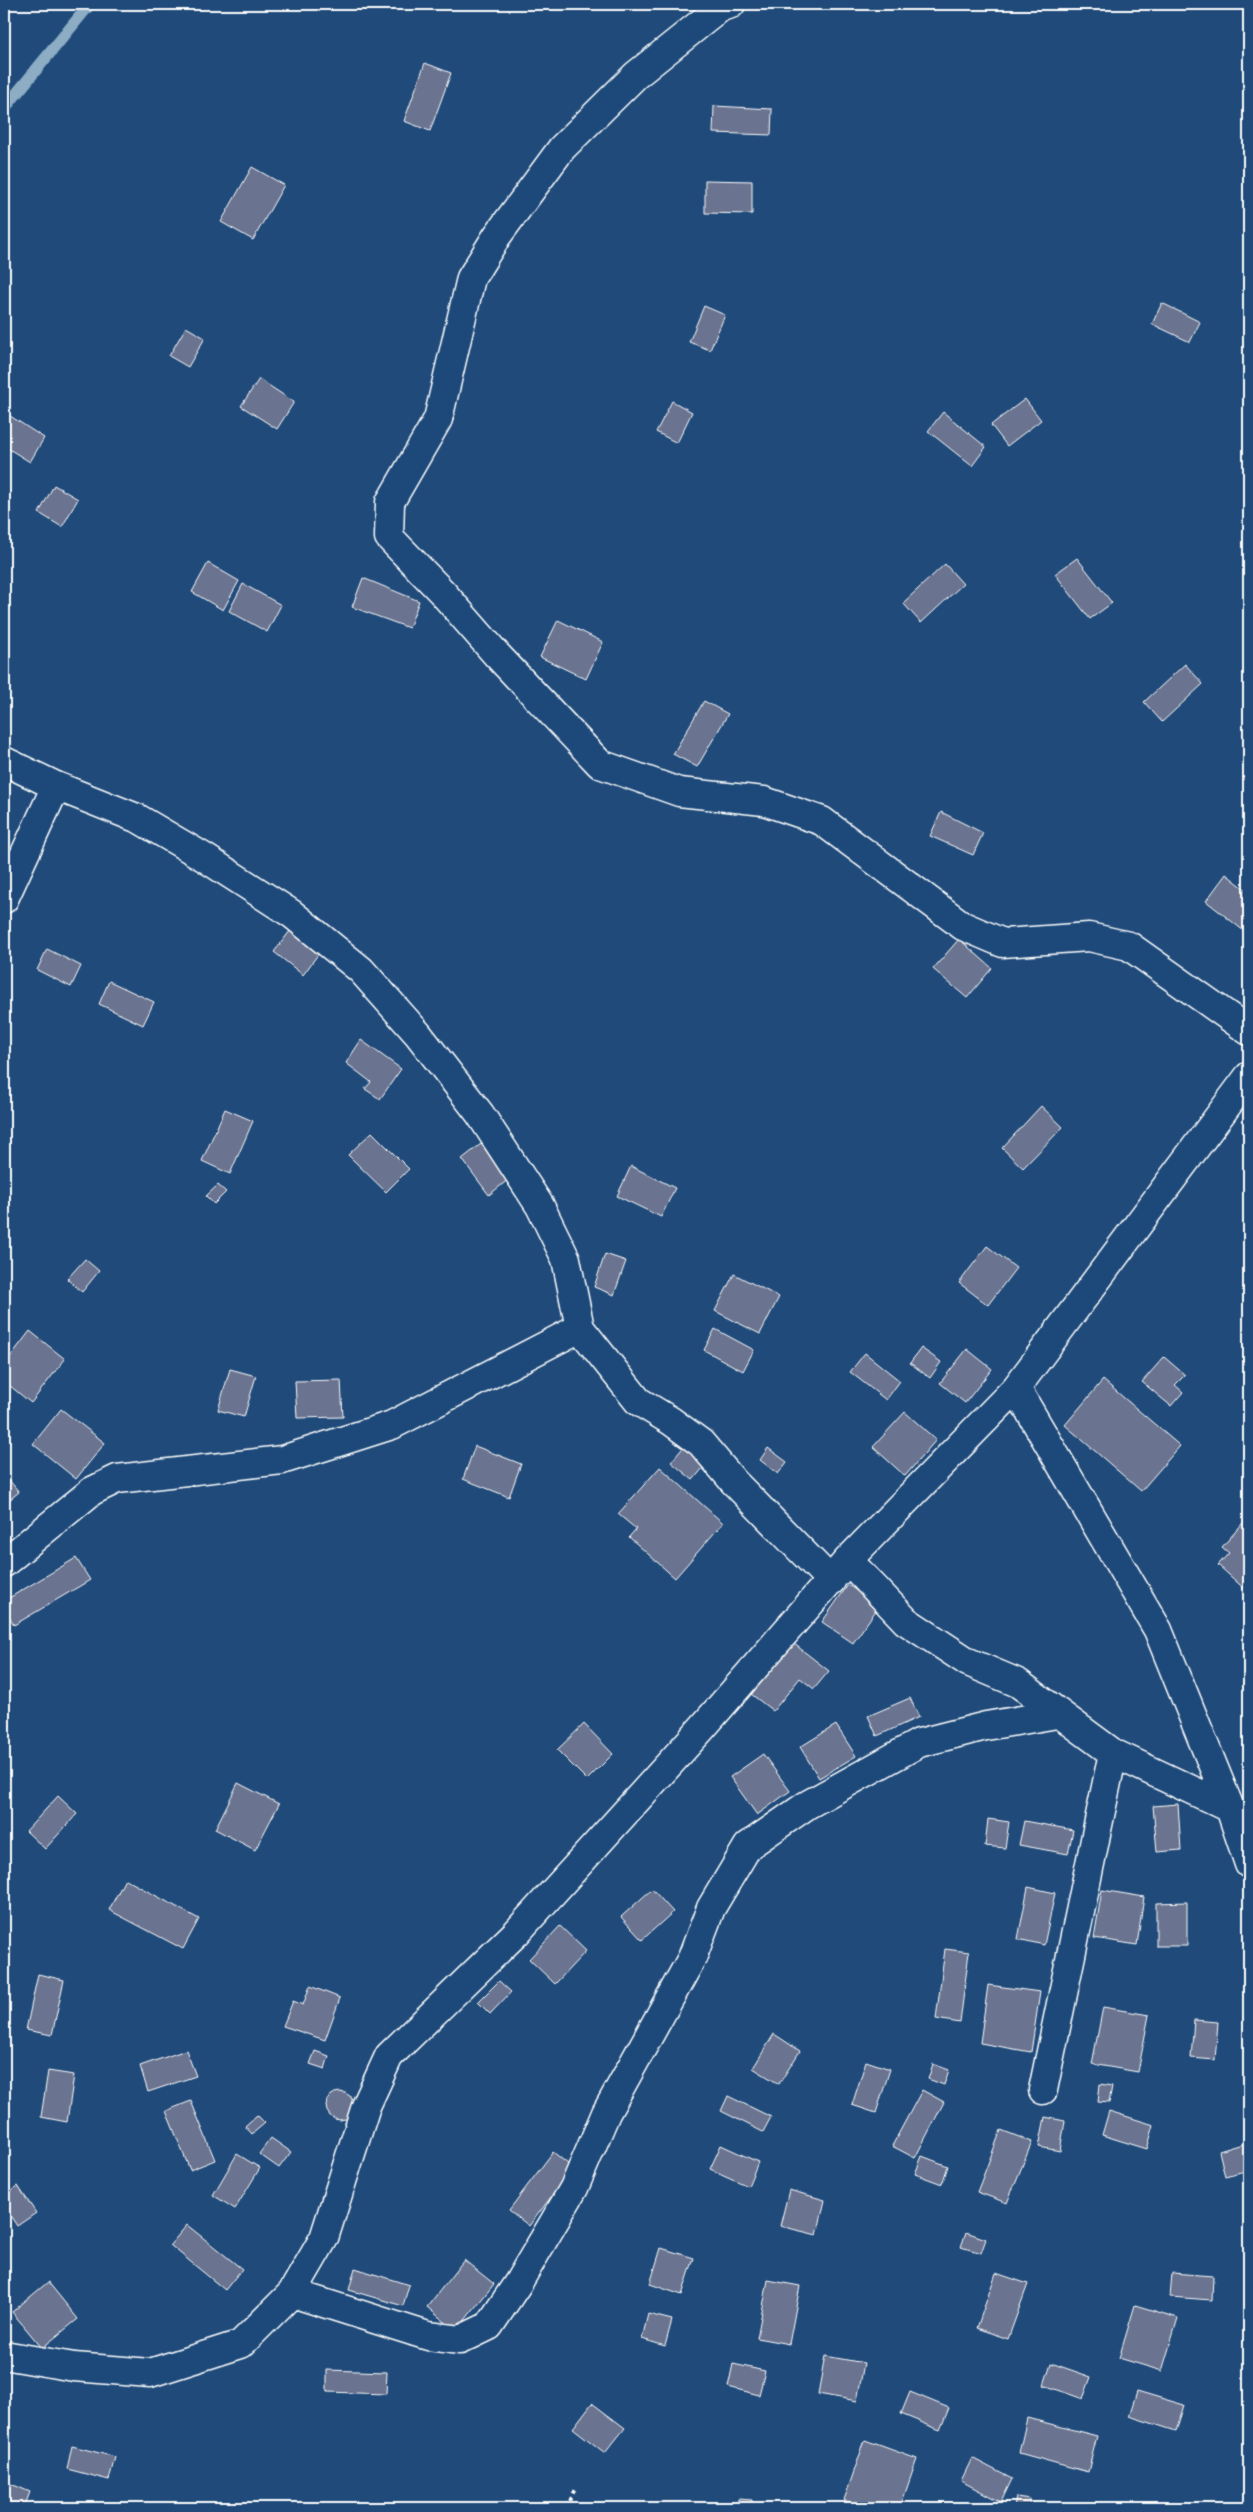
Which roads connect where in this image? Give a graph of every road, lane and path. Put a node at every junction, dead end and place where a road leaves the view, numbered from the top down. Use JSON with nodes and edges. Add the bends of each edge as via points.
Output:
{"nodes":[{"id":1,"x":731,"y":4,"type":"edge"},
{"id":2,"x":4,"y":761,"type":"edge"},
{"id":3,"x":56,"y":786,"type":"junction"},
{"id":4,"x":4,"y":899,"type":"edge"},
{"id":5,"x":1249,"y":1031,"type":"edge"},
{"id":6,"x":1249,"y":1076,"type":"edge"},
{"id":7,"x":580,"y":1328,"type":"junction"},
{"id":8,"x":1016,"y":1388,"type":"junction"},
{"id":9,"x":848,"y":1560,"type":"junction"},
{"id":10,"x":4,"y":1563,"type":"edge"},
{"id":11,"x":831,"y":1581,"type":"junction"},
{"id":12,"x":1057,"y":1714,"type":"junction"},
{"id":13,"x":1113,"y":1753,"type":"junction"},
{"id":14,"x":1230,"y":1808,"type":"junction"},
{"id":15,"x":1247,"y":1846,"type":"edge"},
{"id":16,"x":1043,"y":2090,"type":"dead end"},
{"id":17,"x":292,"y":2293,"type":"junction"},
{"id":18,"x":4,"y":2355,"type":"edge"},
{"id":19,"x":575,"y":2490,"type":"dead end"},
{"id":20,"x":566,"y":2508,"type":"edge"}],
"edges":[{"from":1,"to":5,"type":"street","via":[[721,7],[636,75],[562,148],[471,278],[438,419],[390,502],[389,537],[600,764],[679,792],[764,801],[822,822],[963,926],[1004,943],[1089,937],[1129,946]]},
{"from":2,"to":3,"type":"street"},
{"from":3,"to":4,"type":"street"},
{"from":3,"to":7,"type":"street","via":[[139,819],[202,856],[292,914],[361,970],[418,1034],[480,1114],[540,1206],[566,1259]]},
{"from":6,"to":8,"type":"street"},
{"from":7,"to":10,"type":"street","via":[[383,1428],[282,1460],[117,1479],[92,1491]]},
{"from":7,"to":11,"type":"street","via":[[638,1401],[701,1444]]},
{"from":8,"to":9,"type":"street"},
{"from":8,"to":14,"type":"street","via":[[1158,1630]]},
{"from":9,"to":11,"type":"street"},
{"from":9,"to":12,"type":"street","via":[[906,1621],[968,1662],[1018,1683]]},
{"from":11,"to":17,"type":"street","via":[[516,1933],[389,2056],[366,2106],[324,2238]]},
{"from":12,"to":13,"type":"street"},
{"from":12,"to":17,"type":"street","via":[[986,1726],[919,1743],[807,1804],[748,1846],[711,1908],[692,1958],[606,2113],[574,2188],[489,2326],[460,2340],[428,2336]]},
{"from":13,"to":14,"type":"street"},
{"from":13,"to":16,"type":"street"},
{"from":14,"to":15,"type":"street"},
{"from":17,"to":18,"type":"street","via":[[241,2344],[150,2373],[74,2367]]},
{"from":19,"to":20,"type":"path"}]}
